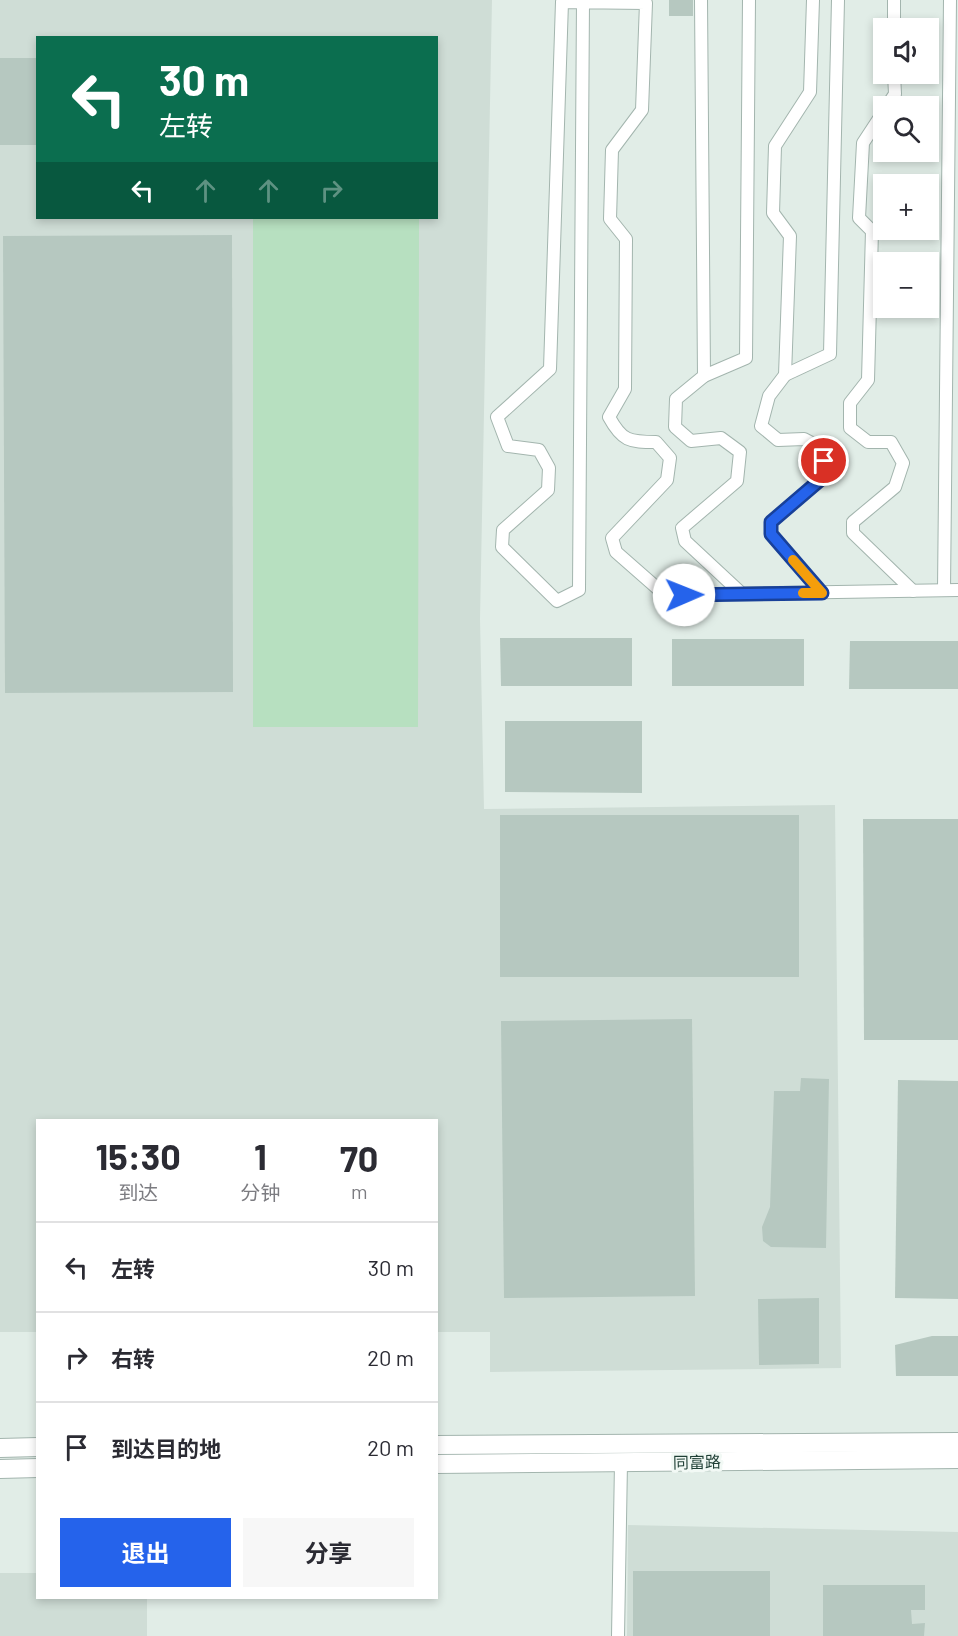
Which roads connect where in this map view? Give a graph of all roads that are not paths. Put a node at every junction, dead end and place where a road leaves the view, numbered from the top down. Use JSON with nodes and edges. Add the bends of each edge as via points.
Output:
{"nodes":[{"id":1,"x":701,"y":0,"type":"edge"},
{"id":2,"x":749,"y":0,"type":"edge"},
{"id":3,"x":813,"y":0,"type":"edge"},
{"id":4,"x":838,"y":0,"type":"edge"},
{"id":5,"x":894,"y":0,"type":"edge"},
{"id":6,"x":950,"y":0,"type":"edge"},
{"id":7,"x":583,"y":1,"type":"edge"},
{"id":8,"x":894,"y":18,"type":"edge"},
{"id":9,"x":873,"y":128,"type":"edge"},
{"id":10,"x":785,"y":375,"type":"junction"},
{"id":11,"x":704,"y":376,"type":"junction"},
{"id":12,"x":944,"y":590,"type":"junction"},
{"id":13,"x":958,"y":590,"type":"edge"},
{"id":14,"x":914,"y":591,"type":"junction"},
{"id":15,"x":822,"y":593,"type":"junction"},
{"id":16,"x":742,"y":594,"type":"junction"},
{"id":17,"x":958,"y":1442,"type":"edge"},
{"id":18,"x":438,"y":1445,"type":"edge"},
{"id":19,"x":36,"y":1447,"type":"edge"},
{"id":20,"x":0,"y":1448,"type":"edge"},
{"id":21,"x":958,"y":1460,"type":"edge"},
{"id":22,"x":621,"y":1463,"type":"junction"},
{"id":23,"x":438,"y":1464,"type":"edge"},
{"id":24,"x":0,"y":1468,"type":"edge"},
{"id":25,"x":36,"y":1468,"type":"edge"},
{"id":26,"x":618,"y":1636,"type":"edge"}],
"edges":[{"from":1,"to":11,"type":"lane"},
{"from":2,"to":11,"type":"lane","via":[[746,358]]},
{"from":3,"to":10,"type":"lane","via":[[810,92],[775,146],[773,213],[790,236]]},
{"from":4,"to":10,"type":"lane","via":[[830,354]]},
{"from":5,"to":8,"type":"lane"},
{"from":6,"to":12,"type":"lane"},
{"from":7,"to":7,"type":"lane","via":[[562,2],[550,369],[497,417],[508,446],[539,450],[549,468],[548,490],[503,530],[502,547],[557,601],[579,590]]},
{"from":7,"to":16,"type":"lane","via":[[646,3],[642,110],[612,150],[610,219],[626,239],[625,389],[609,417],[619,435],[636,442],[656,442],[670,458],[667,480],[612,538],[616,552],[665,596]]},
{"from":9,"to":14,"type":"lane","via":[[863,143],[859,218],[872,231],[868,380],[850,403],[850,428],[868,442],[891,442],[903,463],[895,487],[853,522],[853,533]]},
{"from":10,"to":15,"type":"lane","via":[[769,396],[761,426],[778,440],[804,439],[821,448],[827,474],[771,522],[771,534]]},
{"from":11,"to":16,"type":"lane","via":[[676,399],[675,426],[691,441],[721,438],[740,452],[737,481],[682,528],[685,541]]},
{"from":12,"to":13,"type":"lane"},
{"from":12,"to":14,"type":"lane"},
{"from":14,"to":15,"type":"lane"},
{"from":15,"to":16,"type":"lane"},
{"from":17,"to":18,"type":"street","name":"同富路"},
{"from":19,"to":20,"type":"street"},
{"from":21,"to":22,"type":"street","name":"同富路"},
{"from":22,"to":23,"type":"street","name":"同富路"},
{"from":22,"to":26,"type":"lane"},
{"from":24,"to":25,"type":"street"}]}
